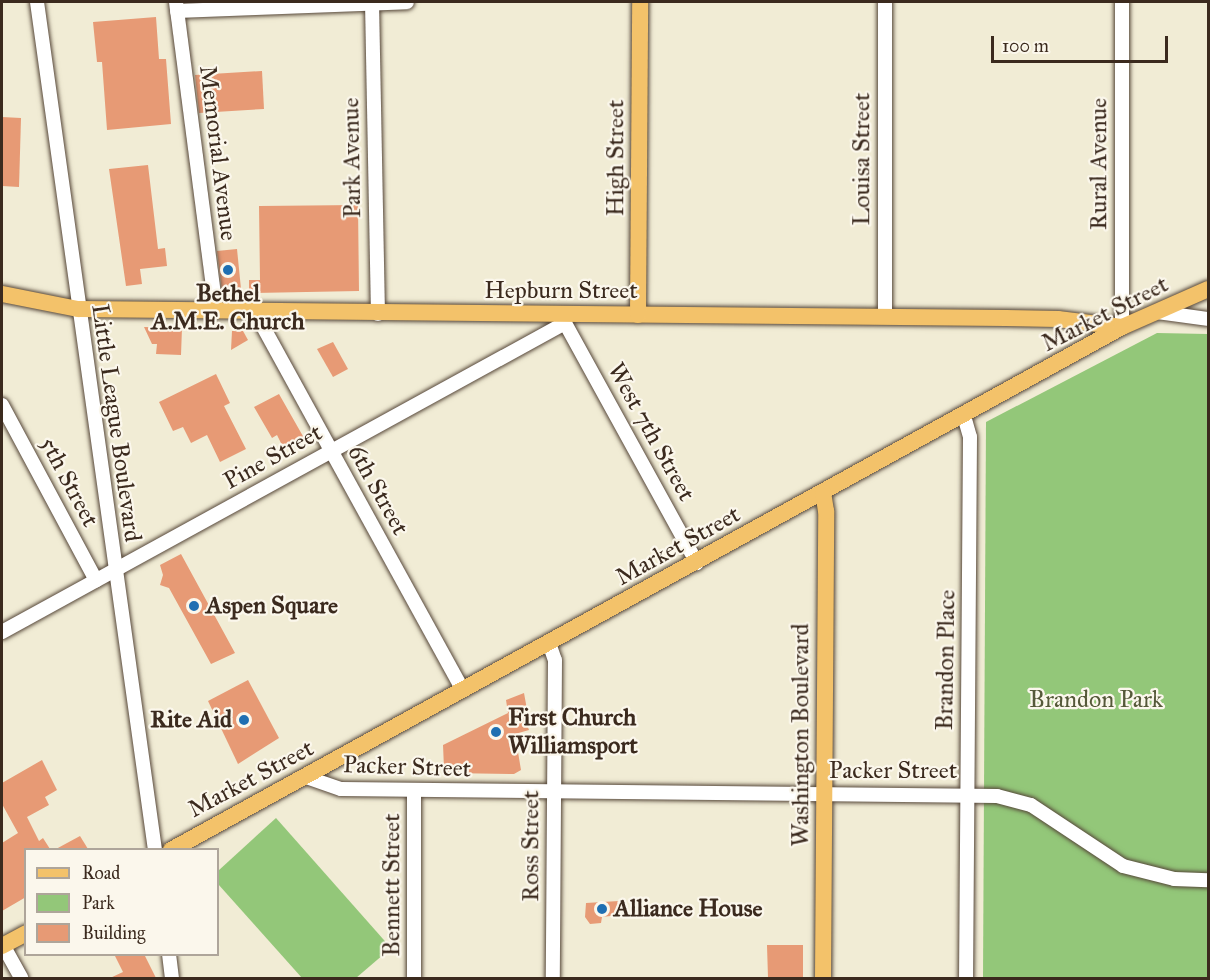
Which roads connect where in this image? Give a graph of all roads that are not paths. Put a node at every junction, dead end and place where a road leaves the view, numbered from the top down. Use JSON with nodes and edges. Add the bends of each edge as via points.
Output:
{"nodes":[{"id":1,"x":37,"y":2,"type":"edge"},
{"id":2,"x":372,"y":2,"type":"edge"},
{"id":3,"x":407,"y":2,"type":"edge"},
{"id":4,"x":640,"y":2,"type":"edge"},
{"id":5,"x":885,"y":2,"type":"edge"},
{"id":6,"x":1122,"y":2,"type":"edge"},
{"id":7,"x":177,"y":6,"type":"edge"},
{"id":8,"x":1209,"y":289,"type":"edge"},
{"id":9,"x":2,"y":294,"type":"edge"},
{"id":10,"x":78,"y":309,"type":"junction"},
{"id":11,"x":216,"y":311,"type":"junction"},
{"id":12,"x":255,"y":312,"type":"junction"},
{"id":13,"x":1157,"y":312,"type":"junction"},
{"id":14,"x":378,"y":314,"type":"junction"},
{"id":15,"x":638,"y":315,"type":"junction"},
{"id":16,"x":885,"y":317,"type":"junction"},
{"id":17,"x":565,"y":319,"type":"junction"},
{"id":18,"x":1209,"y":319,"type":"edge"},
{"id":19,"x":1122,"y":327,"type":"junction"},
{"id":20,"x":2,"y":405,"type":"edge"},
{"id":21,"x":964,"y":416,"type":"junction"},
{"id":22,"x":331,"y":451,"type":"junction"},
{"id":23,"x":823,"y":492,"type":"junction"},
{"id":24,"x":697,"y":563,"type":"junction"},
{"id":25,"x":115,"y":570,"type":"junction"},
{"id":26,"x":96,"y":580,"type":"junction"},
{"id":27,"x":2,"y":632,"type":"edge"},
{"id":28,"x":549,"y":643,"type":"junction"},
{"id":29,"x":463,"y":690,"type":"junction"},
{"id":30,"x":306,"y":777,"type":"junction"},
{"id":31,"x":414,"y":791,"type":"junction"},
{"id":32,"x":554,"y":793,"type":"junction"},
{"id":33,"x":824,"y":794,"type":"junction"},
{"id":34,"x":967,"y":794,"type":"junction"},
{"id":35,"x":154,"y":848,"type":"edge"},
{"id":36,"x":173,"y":848,"type":"edge"},
{"id":37,"x":1209,"y":880,"type":"edge"},
{"id":38,"x":24,"y":934,"type":"edge"},
{"id":39,"x":2,"y":946,"type":"edge"},
{"id":40,"x":169,"y":956,"type":"edge"},
{"id":41,"x":21,"y":978,"type":"edge"},
{"id":42,"x":172,"y":978,"type":"edge"},
{"id":43,"x":414,"y":978,"type":"edge"},
{"id":44,"x":554,"y":978,"type":"edge"},
{"id":45,"x":823,"y":978,"type":"edge"},
{"id":46,"x":966,"y":978,"type":"edge"}],
"edges":[{"from":1,"to":10,"type":"street","name":"Little League Boulevard"},
{"from":2,"to":3,"type":"street"},
{"from":2,"to":7,"type":"street"},
{"from":2,"to":14,"type":"street","name":"Park Avenue"},
{"from":4,"to":15,"type":"main road","name":"High Street"},
{"from":5,"to":16,"type":"street","name":"Louisa Street"},
{"from":6,"to":19,"type":"street","name":"Rural Avenue"},
{"from":7,"to":11,"type":"street","name":"Memorial Avenue"},
{"from":8,"to":13,"type":"main road","name":"Market Street"},
{"from":9,"to":10,"type":"main road","name":"Hepburn Street"},
{"from":10,"to":11,"type":"main road","name":"Hepburn Street"},
{"from":10,"to":25,"type":"street","name":"Little League Boulevard"},
{"from":11,"to":12,"type":"main road","name":"Hepburn Street"},
{"from":12,"to":14,"type":"main road","name":"Hepburn Street"},
{"from":12,"to":22,"type":"street","name":"6th Street"},
{"from":13,"to":18,"type":"street"},
{"from":13,"to":19,"type":"main road","name":"Market Street"},
{"from":14,"to":17,"type":"main road","name":"Hepburn Street"},
{"from":15,"to":16,"type":"main road","name":"Hepburn Street"},
{"from":15,"to":17,"type":"main road","name":"Hepburn Street"},
{"from":16,"to":19,"type":"main road","name":"Hepburn Street","via":[[1058,319]]},
{"from":17,"to":22,"type":"street","name":"Pine Street"},
{"from":17,"to":24,"type":"street","name":"West 7th Street"},
{"from":19,"to":21,"type":"main road","name":"Market Street"},
{"from":20,"to":26,"type":"street","name":"5th Street"},
{"from":21,"to":23,"type":"main road","name":"Market Street"},
{"from":21,"to":34,"type":"street","name":"Brandon Place","via":[[970,437]]},
{"from":22,"to":25,"type":"street","name":"Pine Street"},
{"from":22,"to":29,"type":"street","name":"6th Street"},
{"from":23,"to":24,"type":"main road","name":"Market Street"},
{"from":23,"to":33,"type":"main road","name":"Washington Boulevard"},
{"from":24,"to":28,"type":"main road","name":"Market Street"},
{"from":25,"to":26,"type":"street","name":"Pine Street"},
{"from":25,"to":35,"type":"street","name":"Little League Boulevard"},
{"from":26,"to":27,"type":"street","name":"Pine Street"},
{"from":28,"to":29,"type":"main road","name":"Market Street"},
{"from":28,"to":32,"type":"street","name":"Ross Street","via":[[555,660]]},
{"from":29,"to":30,"type":"main road","name":"Market Street"},
{"from":30,"to":31,"type":"street","name":"Packer Street","via":[[341,789]]},
{"from":30,"to":36,"type":"main road","name":"Market Street"},
{"from":31,"to":32,"type":"street","name":"Packer Street"},
{"from":31,"to":43,"type":"street","name":"Bennett Street"},
{"from":32,"to":33,"type":"street","name":"Packer Street"},
{"from":32,"to":44,"type":"street","name":"Ross Street"},
{"from":33,"to":34,"type":"street","name":"Packer Street"},
{"from":33,"to":45,"type":"main road","name":"Washington Boulevard"},
{"from":34,"to":37,"type":"street","name":"Packer Street","via":[[997,796],[1030,805],[1123,866],[1174,879]]},
{"from":34,"to":46,"type":"street","name":"Brandon Place"},
{"from":38,"to":39,"type":"main road"},
{"from":39,"to":41,"type":"street"},
{"from":40,"to":42,"type":"street"}]}
